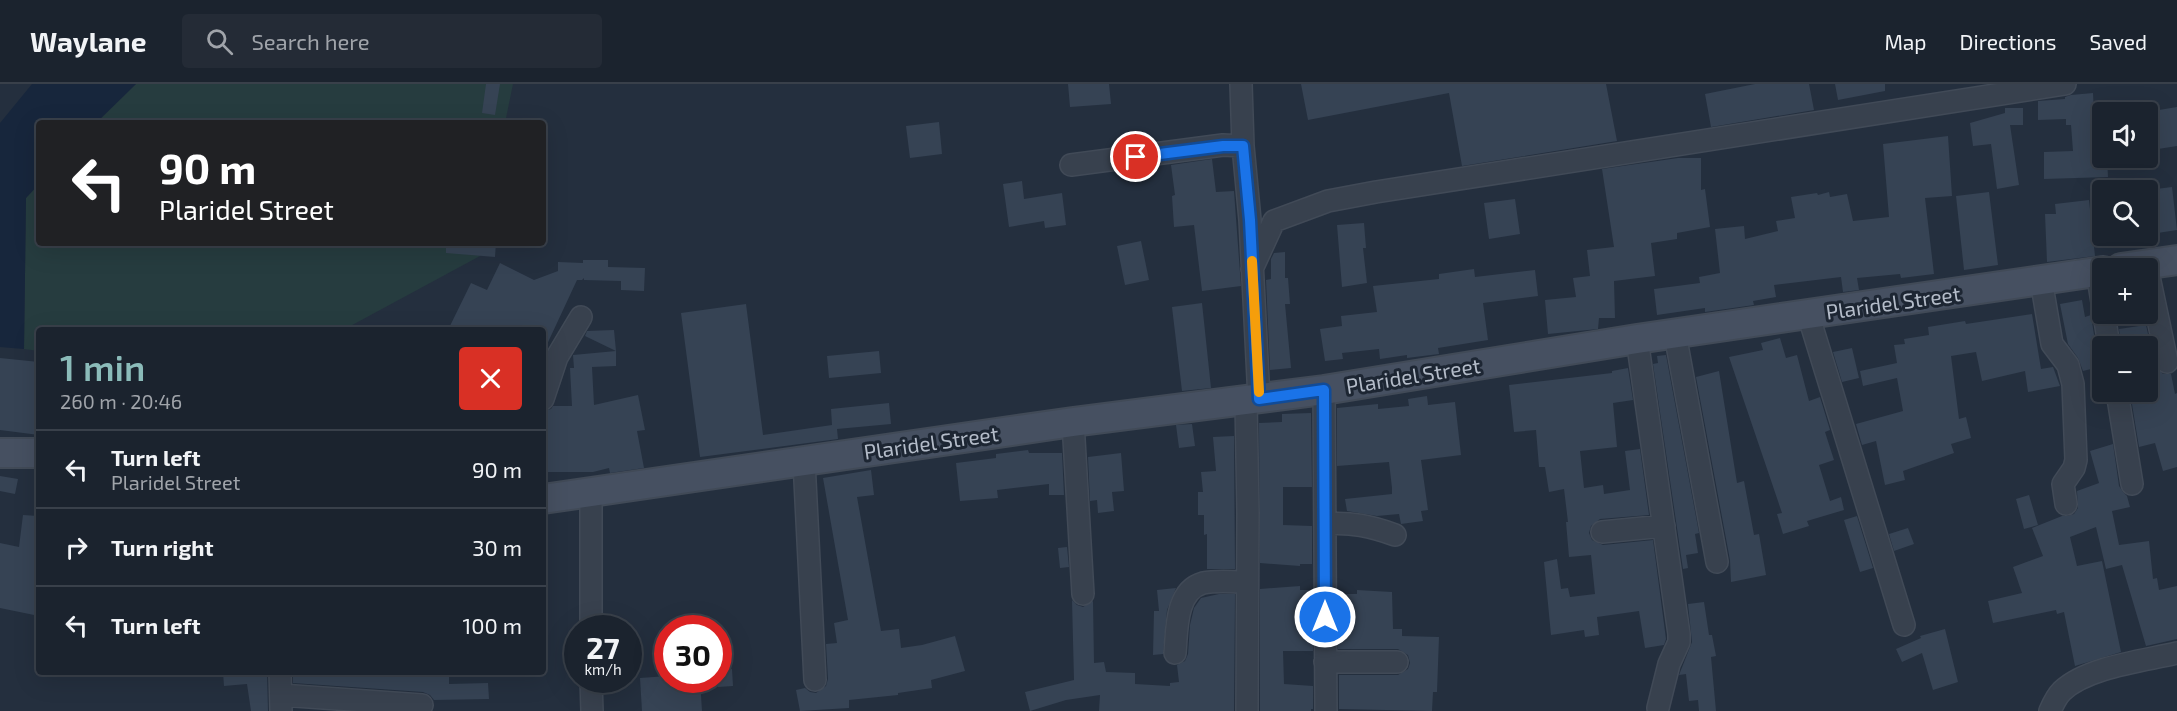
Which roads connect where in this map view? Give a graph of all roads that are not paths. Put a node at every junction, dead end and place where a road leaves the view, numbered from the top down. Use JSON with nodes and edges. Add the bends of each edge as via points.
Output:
{"nodes":[{"id":1,"x":1241,"y":84,"type":"edge"},
{"id":2,"x":2065,"y":84,"type":"edge"},
{"id":3,"x":1243,"y":146,"type":"junction"},
{"id":4,"x":1071,"y":165,"type":"dead end"},
{"id":5,"x":1246,"y":178,"type":"junction"},
{"id":6,"x":1274,"y":221,"type":"junction"},
{"id":7,"x":2177,"y":260,"type":"edge"},
{"id":8,"x":2158,"y":264,"type":"edge"},
{"id":9,"x":1252,"y":269,"type":"junction"},
{"id":10,"x":2092,"y":274,"type":"edge"},
{"id":11,"x":2041,"y":280,"type":"junction"},
{"id":12,"x":1808,"y":314,"type":"junction"},
{"id":13,"x":581,"y":317,"type":"dead end"},
{"id":14,"x":2150,"y":324,"type":"edge"},
{"id":15,"x":1675,"y":334,"type":"junction"},
{"id":16,"x":1636,"y":339,"type":"junction"},
{"id":17,"x":2167,"y":362,"type":"dead end"},
{"id":18,"x":546,"y":390,"type":"edge"},
{"id":19,"x":1324,"y":390,"type":"junction"},
{"id":20,"x":1252,"y":400,"type":"junction"},
{"id":21,"x":2119,"y":402,"type":"edge"},
{"id":22,"x":1073,"y":422,"type":"junction"},
{"id":23,"x":0,"y":453,"type":"edge"},
{"id":24,"x":36,"y":453,"type":"edge"},
{"id":25,"x":804,"y":461,"type":"junction"},
{"id":26,"x":2133,"y":484,"type":"dead end"},
{"id":27,"x":591,"y":492,"type":"junction"},
{"id":28,"x":546,"y":499,"type":"edge"},
{"id":29,"x":2066,"y":504,"type":"dead end"},
{"id":30,"x":1325,"y":524,"type":"junction"},
{"id":31,"x":1664,"y":526,"type":"junction"},
{"id":32,"x":1602,"y":532,"type":"dead end"},
{"id":33,"x":1395,"y":535,"type":"dead end"},
{"id":34,"x":1717,"y":562,"type":"dead end"},
{"id":35,"x":1246,"y":582,"type":"junction"},
{"id":36,"x":1083,"y":594,"type":"dead end"},
{"id":37,"x":591,"y":615,"type":"edge"},
{"id":38,"x":1904,"y":625,"type":"dead end"},
{"id":39,"x":2177,"y":653,"type":"edge"},
{"id":40,"x":1175,"y":654,"type":"dead end"},
{"id":41,"x":1325,"y":662,"type":"junction"},
{"id":42,"x":1397,"y":662,"type":"dead end"},
{"id":43,"x":280,"y":675,"type":"edge"},
{"id":44,"x":815,"y":680,"type":"dead end"},
{"id":45,"x":591,"y":693,"type":"edge"},
{"id":46,"x":281,"y":703,"type":"edge"},
{"id":47,"x":422,"y":705,"type":"dead end"},
{"id":48,"x":1658,"y":708,"type":"dead end"},
{"id":49,"x":592,"y":711,"type":"edge"},
{"id":50,"x":1246,"y":711,"type":"edge"},
{"id":51,"x":1326,"y":711,"type":"edge"},
{"id":52,"x":2050,"y":711,"type":"edge"}],
"edges":[{"from":1,"to":3,"type":"street"},
{"from":2,"to":6,"type":"street","via":[[1376,192],[1328,201]]},
{"from":3,"to":4,"type":"street"},
{"from":3,"to":5,"type":"street"},
{"from":5,"to":6,"type":"street"},
{"from":5,"to":9,"type":"street"},
{"from":6,"to":9,"type":"street"},
{"from":7,"to":8,"type":"street","name":"Plaridel Street"},
{"from":9,"to":20,"type":"street"},
{"from":10,"to":11,"type":"street","name":"Plaridel Street"},
{"from":11,"to":12,"type":"street","name":"Plaridel Street"},
{"from":11,"to":29,"type":"street","via":[[2052,344],[2068,365],[2073,384],[2076,460],[2063,484]]},
{"from":12,"to":15,"type":"street","name":"Plaridel Street"},
{"from":12,"to":38,"type":"street"},
{"from":13,"to":18,"type":"street","via":[[557,357]]},
{"from":14,"to":17,"type":"street"},
{"from":15,"to":16,"type":"street","name":"Plaridel Street"},
{"from":15,"to":34,"type":"street"},
{"from":16,"to":19,"type":"street","name":"Plaridel Street"},
{"from":16,"to":31,"type":"street"},
{"from":19,"to":20,"type":"street","name":"Plaridel Street"},
{"from":19,"to":30,"type":"street"},
{"from":20,"to":22,"type":"street","name":"Plaridel Street"},
{"from":20,"to":35,"type":"street"},
{"from":21,"to":26,"type":"street"},
{"from":22,"to":25,"type":"street","name":"Plaridel Street"},
{"from":22,"to":36,"type":"street"},
{"from":23,"to":24,"type":"street"},
{"from":25,"to":27,"type":"street","name":"Plaridel Street"},
{"from":25,"to":44,"type":"street"},
{"from":27,"to":28,"type":"street","name":"Plaridel Street"},
{"from":27,"to":37,"type":"street"},
{"from":30,"to":33,"type":"street","via":[[1365,524]]},
{"from":30,"to":41,"type":"street"},
{"from":31,"to":32,"type":"street"},
{"from":31,"to":48,"type":"street","via":[[1679,642]]},
{"from":35,"to":40,"type":"street","via":[[1201,584],[1190,591],[1178,618]]},
{"from":35,"to":50,"type":"street"},
{"from":39,"to":52,"type":"street","via":[[2094,673],[2064,689]]},
{"from":41,"to":42,"type":"street"},
{"from":41,"to":51,"type":"street"},
{"from":43,"to":46,"type":"street"},
{"from":45,"to":49,"type":"street"},
{"from":46,"to":47,"type":"street"}]}
